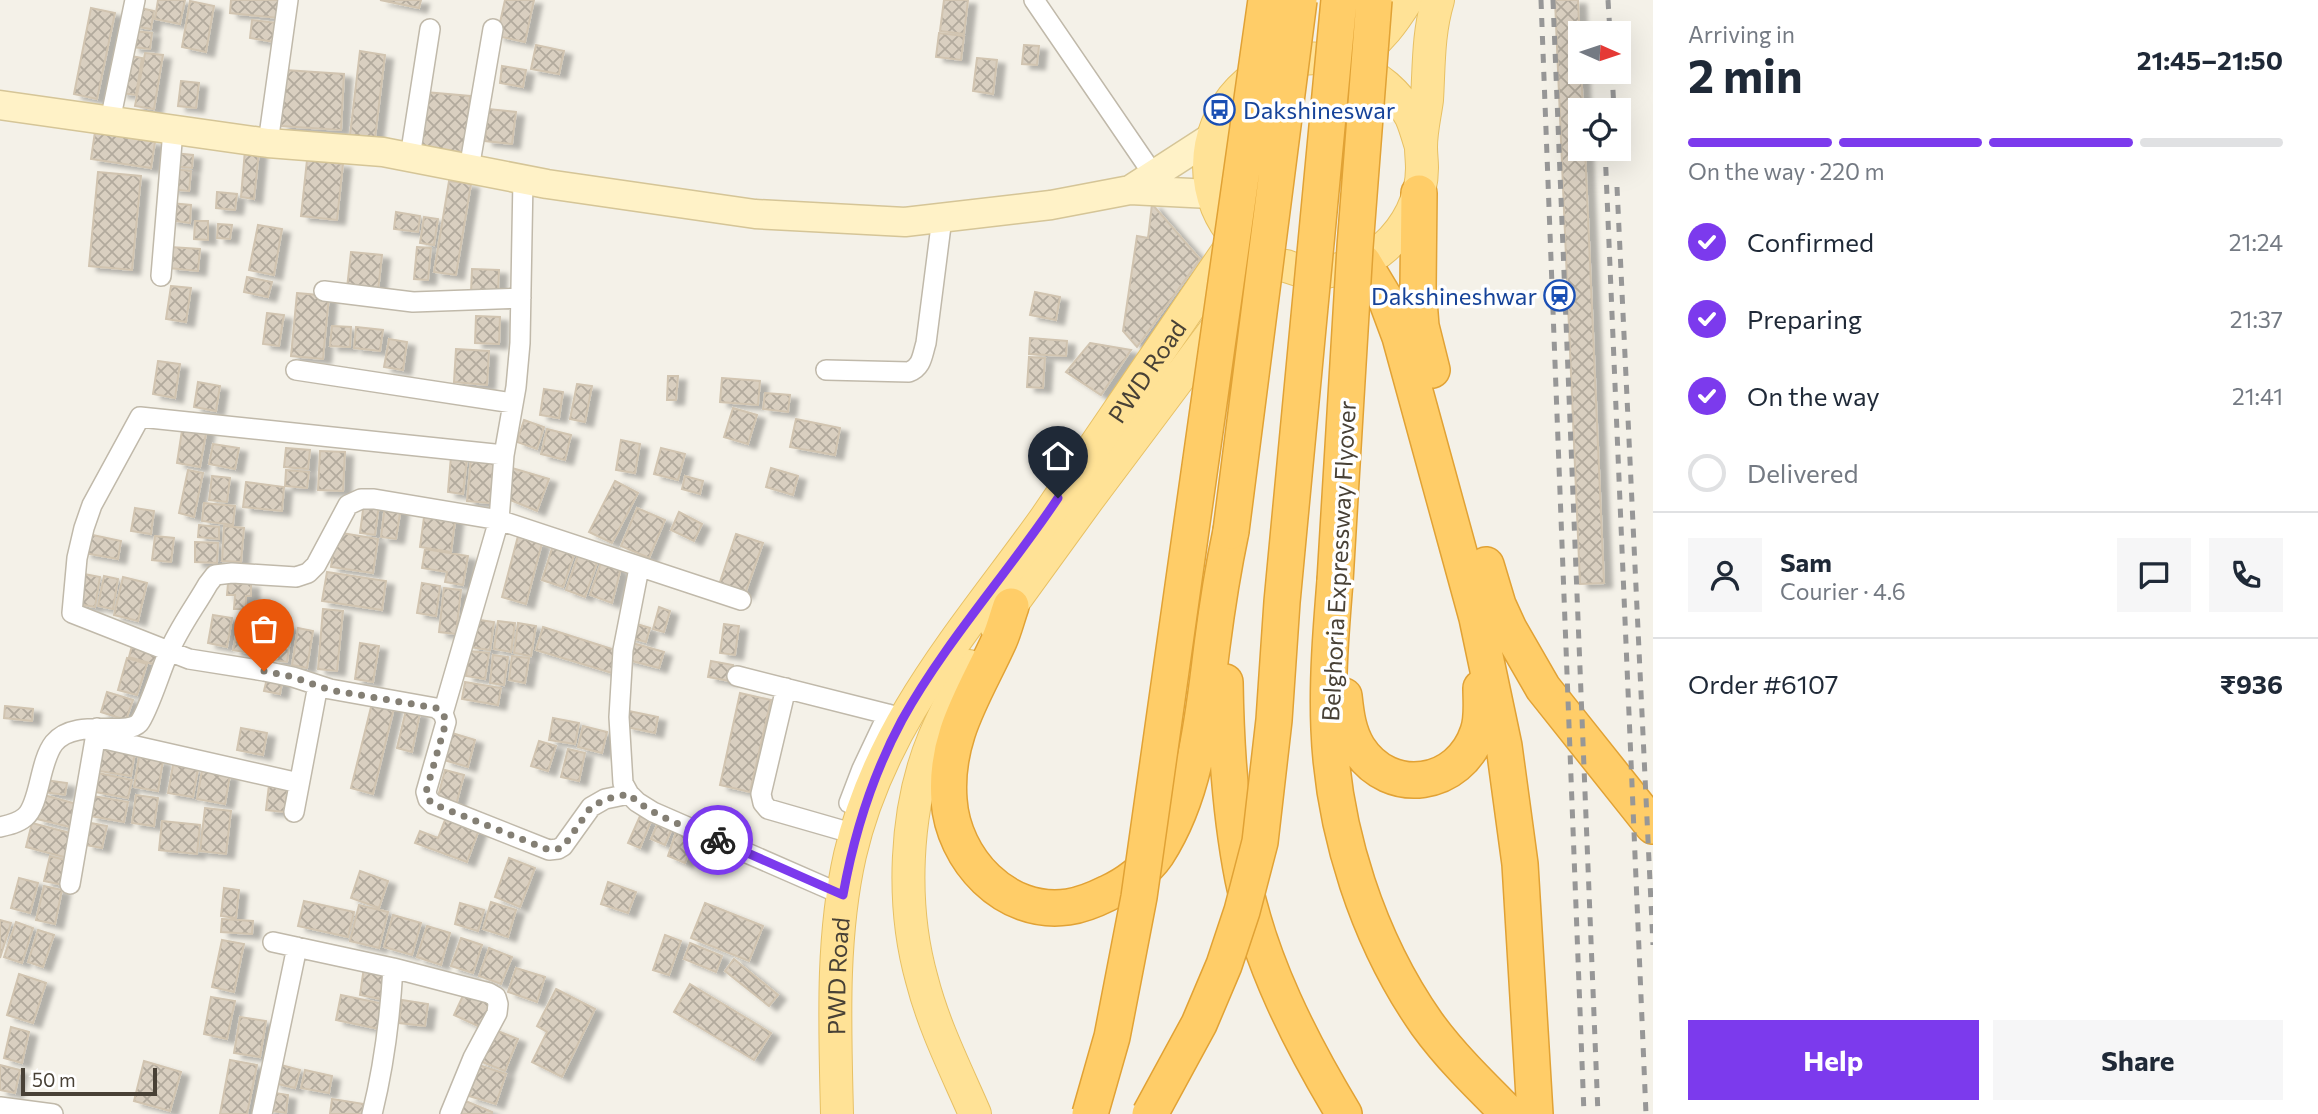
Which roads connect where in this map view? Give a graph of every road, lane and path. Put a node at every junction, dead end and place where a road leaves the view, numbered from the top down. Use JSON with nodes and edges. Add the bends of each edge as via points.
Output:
{"nodes":[{"id":1,"x":135,"y":0,"type":"edge"},
{"id":2,"x":288,"y":0,"type":"edge"},
{"id":3,"x":1034,"y":0,"type":"edge"},
{"id":4,"x":1266,"y":0,"type":"edge"},
{"id":5,"x":1299,"y":0,"type":"edge"},
{"id":6,"x":1339,"y":0,"type":"edge"},
{"id":7,"x":1374,"y":0,"type":"edge"},
{"id":8,"x":1407,"y":0,"type":"edge"},
{"id":9,"x":1438,"y":0,"type":"edge"},
{"id":10,"x":430,"y":29,"type":"dead end"},
{"id":11,"x":493,"y":29,"type":"dead end"},
{"id":12,"x":1341,"y":61,"type":"junction"},
{"id":13,"x":0,"y":105,"type":"edge"},
{"id":14,"x":110,"y":121,"type":"junction"},
{"id":15,"x":173,"y":130,"type":"junction"},
{"id":16,"x":1212,"y":137,"type":"junction"},
{"id":17,"x":268,"y":143,"type":"junction"},
{"id":18,"x":1421,"y":147,"type":"junction"},
{"id":19,"x":410,"y":157,"type":"junction"},
{"id":20,"x":469,"y":169,"type":"junction"},
{"id":21,"x":523,"y":179,"type":"junction"},
{"id":22,"x":1155,"y":183,"type":"junction"},
{"id":23,"x":1419,"y":192,"type":"junction"},
{"id":24,"x":1212,"y":194,"type":"junction"},
{"id":25,"x":942,"y":218,"type":"junction"},
{"id":26,"x":1236,"y":238,"type":"junction"},
{"id":27,"x":1266,"y":262,"type":"junction"},
{"id":28,"x":1363,"y":262,"type":"junction"},
{"id":29,"x":161,"y":276,"type":"dead end"},
{"id":30,"x":324,"y":291,"type":"dead end"},
{"id":31,"x":521,"y":298,"type":"junction"},
{"id":32,"x":296,"y":370,"type":"dead end"},
{"id":33,"x":826,"y":370,"type":"dead end"},
{"id":34,"x":513,"y":403,"type":"junction"},
{"id":35,"x":504,"y":455,"type":"junction"},
{"id":36,"x":499,"y":520,"type":"junction"},
{"id":37,"x":1231,"y":531,"type":"junction"},
{"id":38,"x":639,"y":568,"type":"junction"},
{"id":39,"x":1335,"y":581,"type":"junction"},
{"id":40,"x":741,"y":600,"type":"dead end"},
{"id":41,"x":1011,"y":606,"type":"junction"},
{"id":42,"x":1477,"y":618,"type":"junction"},
{"id":43,"x":169,"y":650,"type":"junction"},
{"id":44,"x":737,"y":676,"type":"dead end"},
{"id":45,"x":318,"y":685,"type":"junction"},
{"id":46,"x":786,"y":688,"type":"junction"},
{"id":47,"x":443,"y":713,"type":"junction"},
{"id":48,"x":895,"y":716,"type":"junction"},
{"id":49,"x":96,"y":732,"type":"junction"},
{"id":50,"x":299,"y":783,"type":"junction"},
{"id":51,"x":629,"y":794,"type":"junction"},
{"id":52,"x":294,"y":812,"type":"dead end"},
{"id":53,"x":1653,"y":826,"type":"edge"},
{"id":54,"x":0,"y":827,"type":"edge"},
{"id":55,"x":841,"y":830,"type":"junction"},
{"id":56,"x":70,"y":884,"type":"dead end"},
{"id":57,"x":837,"y":893,"type":"junction"},
{"id":58,"x":273,"y":942,"type":"dead end"},
{"id":59,"x":296,"y":947,"type":"junction"},
{"id":60,"x":393,"y":968,"type":"junction"},
{"id":61,"x":837,"y":1101,"type":"edge"},
{"id":62,"x":0,"y":1107,"type":"edge"},
{"id":63,"x":53,"y":1114,"type":"edge"},
{"id":64,"x":262,"y":1114,"type":"edge"},
{"id":65,"x":372,"y":1114,"type":"edge"},
{"id":66,"x":450,"y":1114,"type":"edge"},
{"id":67,"x":975,"y":1114,"type":"edge"},
{"id":68,"x":1090,"y":1114,"type":"edge"},
{"id":69,"x":1150,"y":1114,"type":"edge"},
{"id":70,"x":1344,"y":1114,"type":"edge"},
{"id":71,"x":1509,"y":1114,"type":"edge"},
{"id":72,"x":1535,"y":1114,"type":"edge"}],
"edges":[{"from":1,"to":14,"type":"street"},
{"from":2,"to":17,"type":"street"},
{"from":3,"to":22,"type":"street"},
{"from":4,"to":68,"type":"highway","bridge":true,"via":[[1139,898],[1112,1037]]},
{"from":5,"to":37,"type":"highway","bridge":true},
{"from":6,"to":69,"type":"highway","bridge":true,"via":[[1260,842],[1224,965],[1199,1024]]},
{"from":7,"to":39,"type":"highway","name":"Belghoria Expressway Flyover","bridge":true},
{"from":8,"to":12,"type":"main road","via":[[1368,48]]},
{"from":9,"to":18,"type":"main road","via":[[1431,20]]},
{"from":10,"to":19,"type":"street"},
{"from":11,"to":20,"type":"street"},
{"from":12,"to":16,"type":"main road","via":[[1308,58],[1276,65],[1257,76],[1226,107]]},
{"from":12,"to":18,"type":"main road","via":[[1369,73],[1394,92],[1411,118]]},
{"from":13,"to":14,"type":"street"},
{"from":14,"to":15,"type":"street"},
{"from":15,"to":17,"type":"street"},
{"from":15,"to":29,"type":"street"},
{"from":16,"to":22,"type":"street"},
{"from":16,"to":24,"type":"main road","via":[[1208,165]]},
{"from":17,"to":19,"type":"street"},
{"from":18,"to":23,"type":"main road"},
{"from":19,"to":20,"type":"street"},
{"from":20,"to":21,"type":"street"},
{"from":21,"to":25,"type":"street","via":[[755,214],[905,222]]},
{"from":21,"to":31,"type":"street"},
{"from":22,"to":24,"type":"street"},
{"from":22,"to":25,"type":"street","via":[[1051,205]]},
{"from":23,"to":28,"type":"main road","via":[[1399,233]]},
{"from":23,"to":53,"type":"highway","via":[[1421,326],[1499,605],[1543,688]]},
{"from":24,"to":26,"type":"main road","via":[[1221,218]]},
{"from":25,"to":33,"type":"street","via":[[921,363],[909,372]]},
{"from":26,"to":27,"type":"main road"},
{"from":26,"to":48,"type":"main road","name":"PWD Road","via":[[1044,520]]},
{"from":27,"to":28,"type":"main road","via":[[1314,274]]},
{"from":27,"to":41,"type":"main road","name":"PWD Road"},
{"from":28,"to":42,"type":"highway","via":[[1387,302],[1400,337]]},
{"from":30,"to":31,"type":"street","via":[[413,302]]},
{"from":31,"to":34,"type":"street"},
{"from":32,"to":34,"type":"street"},
{"from":34,"to":35,"type":"street"},
{"from":35,"to":36,"type":"street"},
{"from":35,"to":43,"type":"street","via":[[140,417],[84,528],[72,613]]},
{"from":36,"to":38,"type":"street"},
{"from":36,"to":43,"type":"street","via":[[361,499],[348,505],[308,573],[296,577],[215,575]]},
{"from":36,"to":47,"type":"street"},
{"from":37,"to":41,"type":"highway","via":[[1204,713],[1186,795],[1156,856],[1137,874],[1101,897],[1067,907],[1034,904],[1001,892],[976,869],[957,837],[951,815],[949,774],[955,738]]},
{"from":37,"to":70,"type":"highway","via":[[1226,746],[1244,881],[1280,990]]},
{"from":38,"to":40,"type":"street"},
{"from":38,"to":51,"type":"street","via":[[620,683],[623,783]]},
{"from":39,"to":42,"type":"highway","via":[[1348,726],[1368,760],[1383,774],[1396,778],[1434,776],[1456,765],[1472,745],[1481,722]]},
{"from":39,"to":71,"type":"highway","name":"Belghoria Expressway Flyover","via":[[1329,733],[1337,806],[1358,884],[1387,957],[1427,1023],[1465,1071]]},
{"from":41,"to":67,"type":"main road","name":"PWD Road","via":[[970,666],[933,740],[921,776],[909,861],[912,933],[922,981]]},
{"from":42,"to":72,"type":"highway","via":[[1504,746],[1520,864]]},
{"from":43,"to":45,"type":"street","via":[[189,659]]},
{"from":43,"to":49,"type":"street","via":[[141,721],[129,729]]},
{"from":44,"to":46,"type":"street"},
{"from":45,"to":47,"type":"street"},
{"from":45,"to":50,"type":"street"},
{"from":46,"to":48,"type":"street"},
{"from":46,"to":55,"type":"street","via":[[761,794],[763,803],[768,809]]},
{"from":47,"to":51,"type":"street","via":[[446,722],[426,792],[433,804],[549,850],[564,846],[591,807]]},
{"from":48,"to":55,"type":"street","via":[[862,769]]},
{"from":48,"to":57,"type":"main road","name":"PWD Road"},
{"from":49,"to":50,"type":"street"},
{"from":49,"to":54,"type":"street","via":[[67,732],[54,743],[27,816]]},
{"from":49,"to":56,"type":"street"},
{"from":50,"to":52,"type":"street"},
{"from":51,"to":57,"type":"street","via":[[653,811]]},
{"from":55,"to":57,"type":"street"},
{"from":57,"to":61,"type":"main road","name":"PWD Road"},
{"from":58,"to":59,"type":"street"},
{"from":59,"to":60,"type":"street"},
{"from":59,"to":64,"type":"street"},
{"from":60,"to":65,"type":"street","via":[[390,1021]]},
{"from":60,"to":66,"type":"street","via":[[496,998],[497,1013]]},
{"from":62,"to":63,"type":"street"}]}
